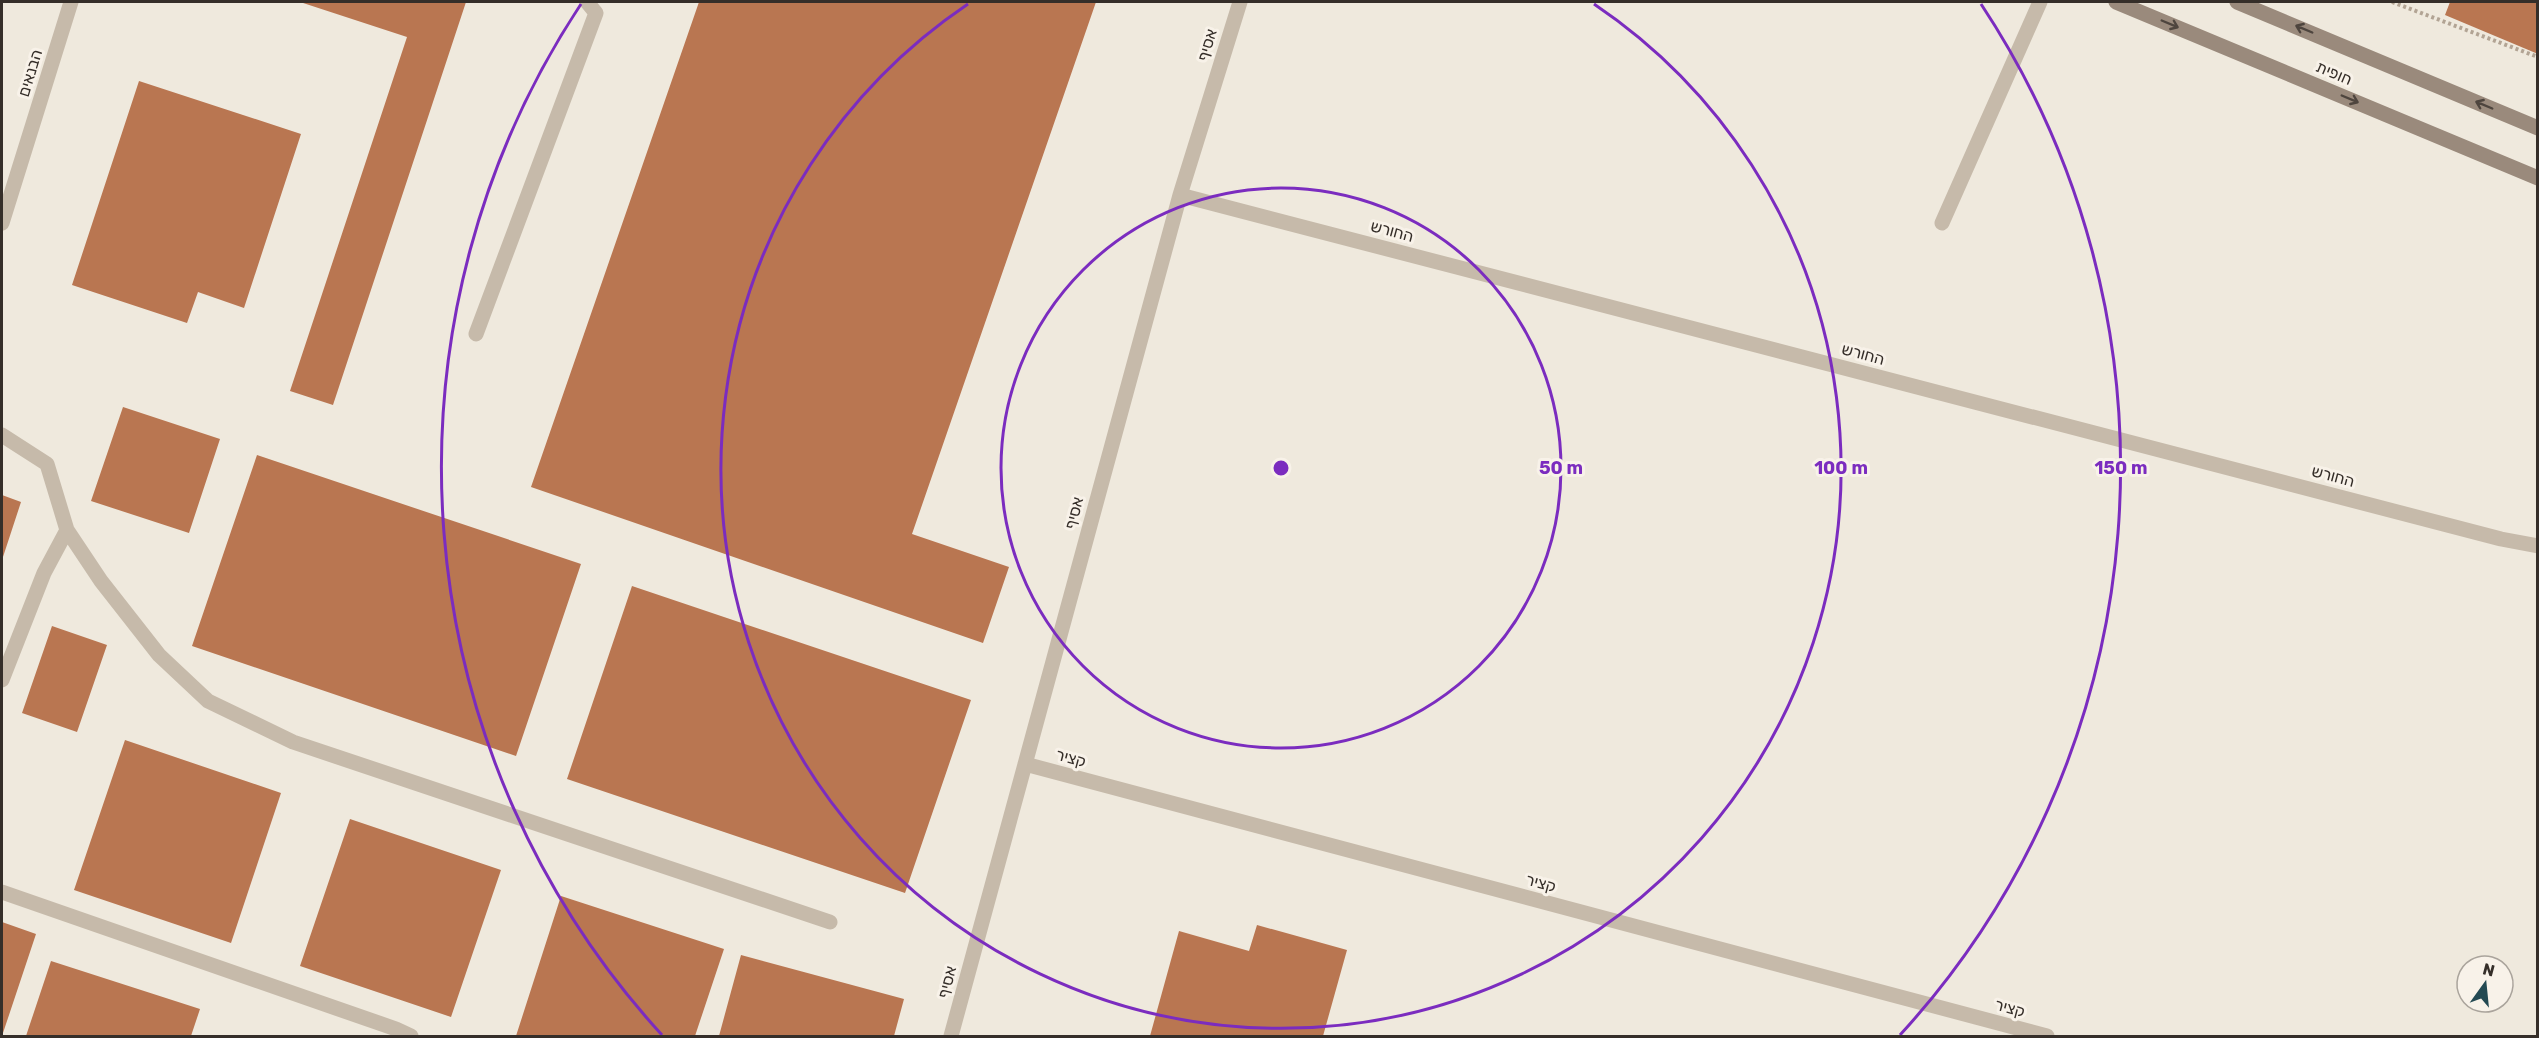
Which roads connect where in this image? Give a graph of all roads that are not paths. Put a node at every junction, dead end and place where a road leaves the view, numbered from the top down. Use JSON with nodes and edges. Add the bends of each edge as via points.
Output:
{"nodes":[{"id":1,"x":71,"y":2,"type":"edge"},
{"id":2,"x":586,"y":2,"type":"edge"},
{"id":3,"x":1240,"y":2,"type":"edge"},
{"id":4,"x":2040,"y":2,"type":"edge"},
{"id":5,"x":2116,"y":2,"type":"edge"},
{"id":6,"x":2237,"y":2,"type":"edge"},
{"id":7,"x":2538,"y":128,"type":"edge"},
{"id":8,"x":2538,"y":178,"type":"edge"},
{"id":9,"x":1180,"y":195,"type":"junction"},
{"id":10,"x":2,"y":223,"type":"edge"},
{"id":11,"x":1942,"y":223,"type":"dead end"},
{"id":12,"x":476,"y":334,"type":"dead end"},
{"id":13,"x":2,"y":435,"type":"edge"},
{"id":14,"x":67,"y":530,"type":"junction"},
{"id":15,"x":2538,"y":546,"type":"edge"},
{"id":16,"x":2,"y":681,"type":"edge"},
{"id":17,"x":1025,"y":764,"type":"junction"},
{"id":18,"x":2,"y":892,"type":"edge"},
{"id":19,"x":830,"y":922,"type":"dead end"},
{"id":20,"x":411,"y":1036,"type":"edge"},
{"id":21,"x":951,"y":1036,"type":"edge"},
{"id":22,"x":2048,"y":1036,"type":"edge"}],
"edges":[{"from":1,"to":10,"type":"street","name":"הבנאים"},
{"from":2,"to":12,"type":"street","via":[[596,13]]},
{"from":3,"to":9,"type":"street","name":"אסיף"},
{"from":4,"to":11,"type":"street"},
{"from":5,"to":8,"type":"main road","name":"חופית","one_way":true},
{"from":7,"to":6,"type":"main road","name":"חופית","one_way":true},
{"from":9,"to":15,"type":"street","name":"החורש"},
{"from":9,"to":17,"type":"street","name":"אסיף"},
{"from":13,"to":14,"type":"street","via":[[46,464]]},
{"from":14,"to":16,"type":"street","via":[[44,573]]},
{"from":14,"to":19,"type":"street","via":[[159,655],[207,701],[293,742]]},
{"from":17,"to":21,"type":"street","name":"אסיף"},
{"from":17,"to":22,"type":"street","name":"קציר"},
{"from":18,"to":20,"type":"street"}]}
